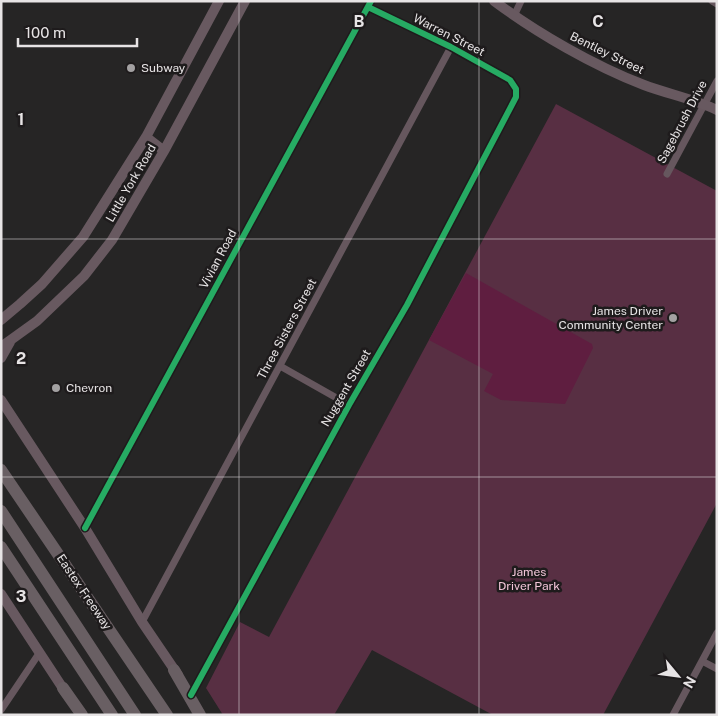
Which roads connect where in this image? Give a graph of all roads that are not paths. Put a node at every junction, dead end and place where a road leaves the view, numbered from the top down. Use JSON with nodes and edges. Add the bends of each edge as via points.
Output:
{"nodes":[{"id":1,"x":219,"y":1,"type":"edge"},
{"id":2,"x":245,"y":1,"type":"edge"},
{"id":3,"x":494,"y":1,"type":"edge"},
{"id":4,"x":521,"y":1,"type":"edge"},
{"id":5,"x":712,"y":1,"type":"edge"},
{"id":6,"x":369,"y":4,"type":"edge"},
{"id":7,"x":717,"y":4,"type":"edge"},
{"id":8,"x":514,"y":16,"type":"junction"},
{"id":9,"x":452,"y":48,"type":"junction"},
{"id":10,"x":717,"y":81,"type":"edge"},
{"id":11,"x":516,"y":89,"type":"joint"},
{"id":12,"x":704,"y":104,"type":"junction"},
{"id":13,"x":717,"y":110,"type":"edge"},
{"id":14,"x":146,"y":137,"type":"junction"},
{"id":15,"x":164,"y":151,"type":"junction"},
{"id":16,"x":667,"y":174,"type":"dead end"},
{"id":17,"x":1,"y":320,"type":"edge"},
{"id":18,"x":11,"y":340,"type":"junction"},
{"id":19,"x":1,"y":347,"type":"edge"},
{"id":20,"x":1,"y":358,"type":"edge"},
{"id":21,"x":280,"y":366,"type":"junction"},
{"id":22,"x":1,"y":400,"type":"edge"},
{"id":23,"x":349,"y":405,"type":"junction"},
{"id":24,"x":1,"y":470,"type":"edge"},
{"id":25,"x":1,"y":511,"type":"edge"},
{"id":26,"x":85,"y":528,"type":"junction"},
{"id":27,"x":1,"y":547,"type":"edge"},
{"id":28,"x":1,"y":594,"type":"edge"},
{"id":29,"x":142,"y":622,"type":"junction"},
{"id":30,"x":717,"y":633,"type":"edge"},
{"id":31,"x":40,"y":652,"type":"junction"},
{"id":32,"x":702,"y":661,"type":"junction"},
{"id":33,"x":717,"y":669,"type":"edge"},
{"id":34,"x":174,"y":670,"type":"junction"},
{"id":35,"x":63,"y":688,"type":"joint"},
{"id":36,"x":191,"y":695,"type":"junction"},
{"id":37,"x":1,"y":710,"type":"edge"},
{"id":38,"x":81,"y":715,"type":"edge"},
{"id":39,"x":112,"y":715,"type":"edge"},
{"id":40,"x":135,"y":715,"type":"edge"},
{"id":41,"x":167,"y":715,"type":"edge"},
{"id":42,"x":202,"y":715,"type":"edge"},
{"id":43,"x":673,"y":715,"type":"edge"}],
"edges":[{"from":1,"to":14,"type":"main road","name":"Little York Road"},
{"from":2,"to":15,"type":"main road","name":"Little York Road"},
{"from":3,"to":8,"type":"main road","name":"Bentley Street"},
{"from":4,"to":8,"type":"street"},
{"from":5,"to":7,"type":"street"},
{"from":6,"to":9,"type":"street","name":"Warren Street"},
{"from":6,"to":26,"type":"street","name":"Vivian Road"},
{"from":8,"to":12,"type":"main road","name":"Bentley Street","via":[[552,40],[621,75]]},
{"from":9,"to":11,"type":"street","name":"Warren Street","via":[[510,80]]},
{"from":9,"to":21,"type":"street","name":"Three Sisters Street"},
{"from":10,"to":12,"type":"street","name":"Sagebrush Drive"},
{"from":11,"to":23,"type":"street","name":"Nuggent Street","via":[[511,107],[407,305]]},
{"from":12,"to":13,"type":"main road","name":"Bentley Street"},
{"from":12,"to":16,"type":"street","name":"Sagebrush Drive"},
{"from":14,"to":15,"type":"main road"},
{"from":14,"to":17,"type":"main road","name":"Little York Road","via":[[83,236],[42,284]]},
{"from":15,"to":18,"type":"main road","name":"Little York Road","via":[[99,258],[37,321]]},
{"from":18,"to":19,"type":"main road","name":"Little York Road"},
{"from":18,"to":20,"type":"main road"},
{"from":21,"to":23,"type":"street"},
{"from":21,"to":29,"type":"street","name":"Three Sisters Street"},
{"from":22,"to":26,"type":"main road"},
{"from":23,"to":36,"type":"street","name":"Nuggent Street"},
{"from":24,"to":41,"type":"highway","name":"Eastex Freeway"},
{"from":25,"to":40,"type":"highway"},
{"from":26,"to":29,"type":"main road"},
{"from":27,"to":39,"type":"highway"},
{"from":28,"to":31,"type":"main road"},
{"from":29,"to":34,"type":"main road"},
{"from":30,"to":32,"type":"street"},
{"from":31,"to":35,"type":"main road"},
{"from":31,"to":37,"type":"street"},
{"from":32,"to":33,"type":"street"},
{"from":32,"to":43,"type":"street"},
{"from":34,"to":36,"type":"main road"},
{"from":34,"to":42,"type":"highway"},
{"from":35,"to":38,"type":"highway"},
{"from":36,"to":42,"type":"main road"}]}
